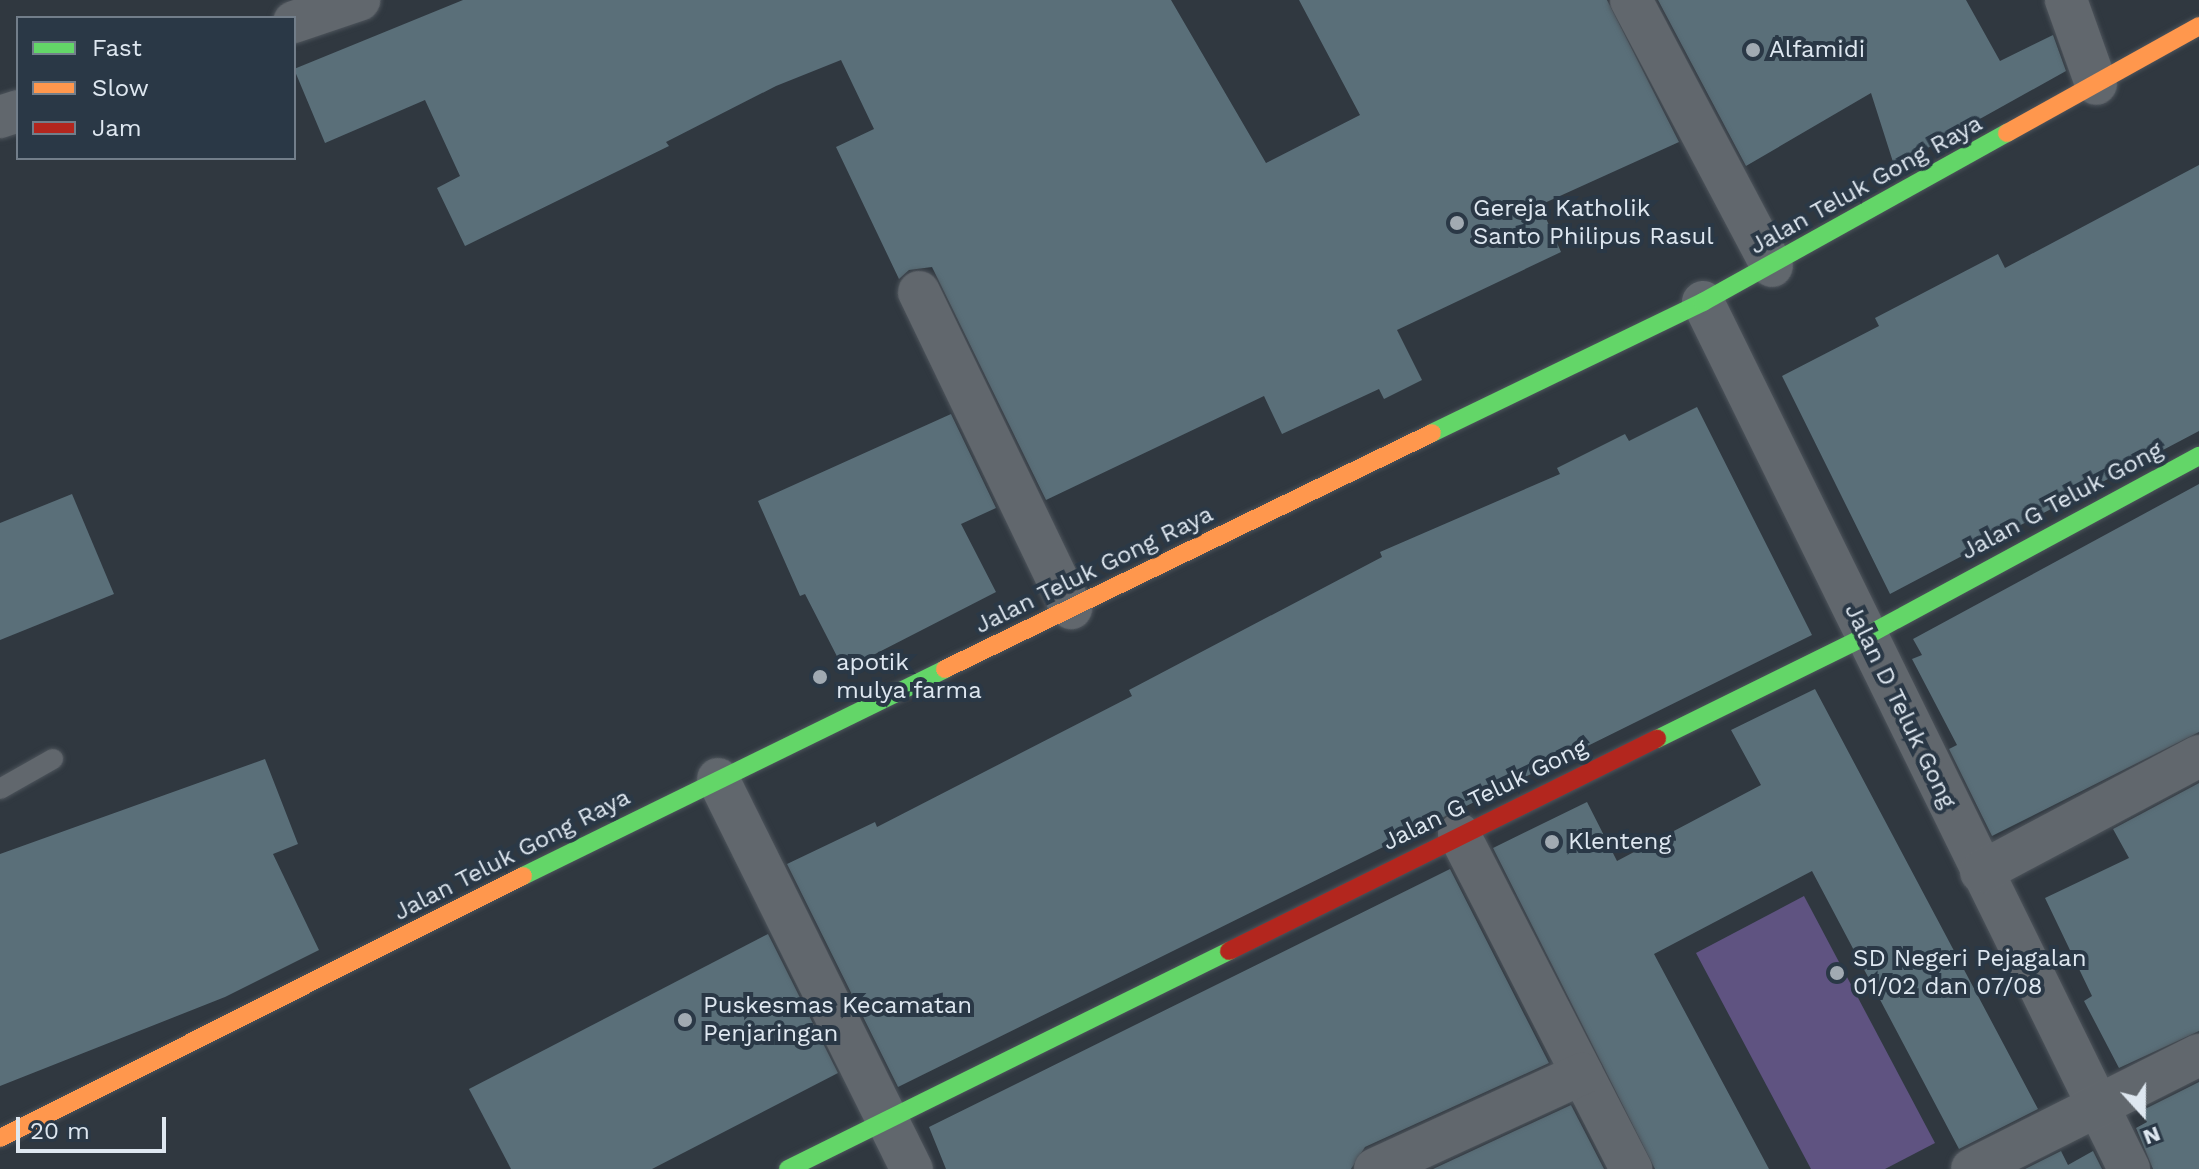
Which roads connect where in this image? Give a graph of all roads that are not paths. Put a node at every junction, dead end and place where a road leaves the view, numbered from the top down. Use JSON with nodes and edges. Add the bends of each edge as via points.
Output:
{"nodes":[{"id":1,"x":1631,"y":0,"type":"edge"},
{"id":2,"x":2066,"y":0,"type":"edge"},
{"id":3,"x":348,"y":2,"type":"edge"},
{"id":4,"x":296,"y":21,"type":"edge"},
{"id":5,"x":2199,"y":26,"type":"edge"},
{"id":6,"x":2096,"y":84,"type":"junction"},
{"id":7,"x":1772,"y":266,"type":"junction"},
{"id":8,"x":919,"y":292,"type":"dead end"},
{"id":9,"x":1703,"y":302,"type":"junction"},
{"id":10,"x":2199,"y":456,"type":"edge"},
{"id":11,"x":1071,"y":608,"type":"junction"},
{"id":12,"x":1866,"y":636,"type":"junction"},
{"id":13,"x":2199,"y":756,"type":"edge"},
{"id":14,"x":53,"y":759,"type":"dead end"},
{"id":15,"x":718,"y":779,"type":"junction"},
{"id":16,"x":0,"y":789,"type":"edge"},
{"id":17,"x":1459,"y":834,"type":"junction"},
{"id":18,"x":1981,"y":872,"type":"junction"},
{"id":19,"x":2199,"y":1055,"type":"edge"},
{"id":20,"x":1582,"y":1074,"type":"junction"},
{"id":21,"x":2097,"y":1110,"type":"junction"},
{"id":22,"x":888,"y":1121,"type":"junction"},
{"id":23,"x":0,"y":1138,"type":"edge"},
{"id":24,"x":788,"y":1169,"type":"edge"},
{"id":25,"x":912,"y":1169,"type":"edge"},
{"id":26,"x":1375,"y":1169,"type":"edge"},
{"id":27,"x":1631,"y":1169,"type":"edge"},
{"id":28,"x":1972,"y":1169,"type":"edge"},
{"id":29,"x":2129,"y":1169,"type":"edge"}],
"edges":[{"from":1,"to":7,"type":"street"},
{"from":2,"to":6,"type":"street"},
{"from":3,"to":4,"type":"street"},
{"from":5,"to":6,"type":"main road","name":"Jalan Teluk Gong Raya"},
{"from":6,"to":7,"type":"main road","name":"Jalan Teluk Gong Raya"},
{"from":7,"to":9,"type":"main road","name":"Jalan Teluk Gong Raya"},
{"from":8,"to":11,"type":"street"},
{"from":9,"to":11,"type":"main road","name":"Jalan Teluk Gong Raya"},
{"from":9,"to":12,"type":"street","name":"Jalan D Teluk Gong"},
{"from":10,"to":12,"type":"main road","name":"Jalan G Teluk Gong"},
{"from":11,"to":15,"type":"main road","name":"Jalan Teluk Gong Raya"},
{"from":12,"to":17,"type":"main road","name":"Jalan G Teluk Gong"},
{"from":12,"to":18,"type":"street","name":"Jalan D Teluk Gong"},
{"from":13,"to":18,"type":"street"},
{"from":14,"to":16,"type":"lane"},
{"from":15,"to":22,"type":"street"},
{"from":15,"to":23,"type":"main road","name":"Jalan Teluk Gong Raya"},
{"from":17,"to":20,"type":"street"},
{"from":17,"to":22,"type":"main road","name":"Jalan G Teluk Gong"},
{"from":18,"to":21,"type":"street","name":"Jalan D Teluk Gong"},
{"from":19,"to":21,"type":"street"},
{"from":20,"to":26,"type":"street"},
{"from":20,"to":27,"type":"street"},
{"from":21,"to":28,"type":"street"},
{"from":21,"to":29,"type":"street","name":"Jalan D Teluk Gong"},
{"from":22,"to":24,"type":"main road","name":"Jalan G Teluk Gong"},
{"from":22,"to":25,"type":"street"}]}
